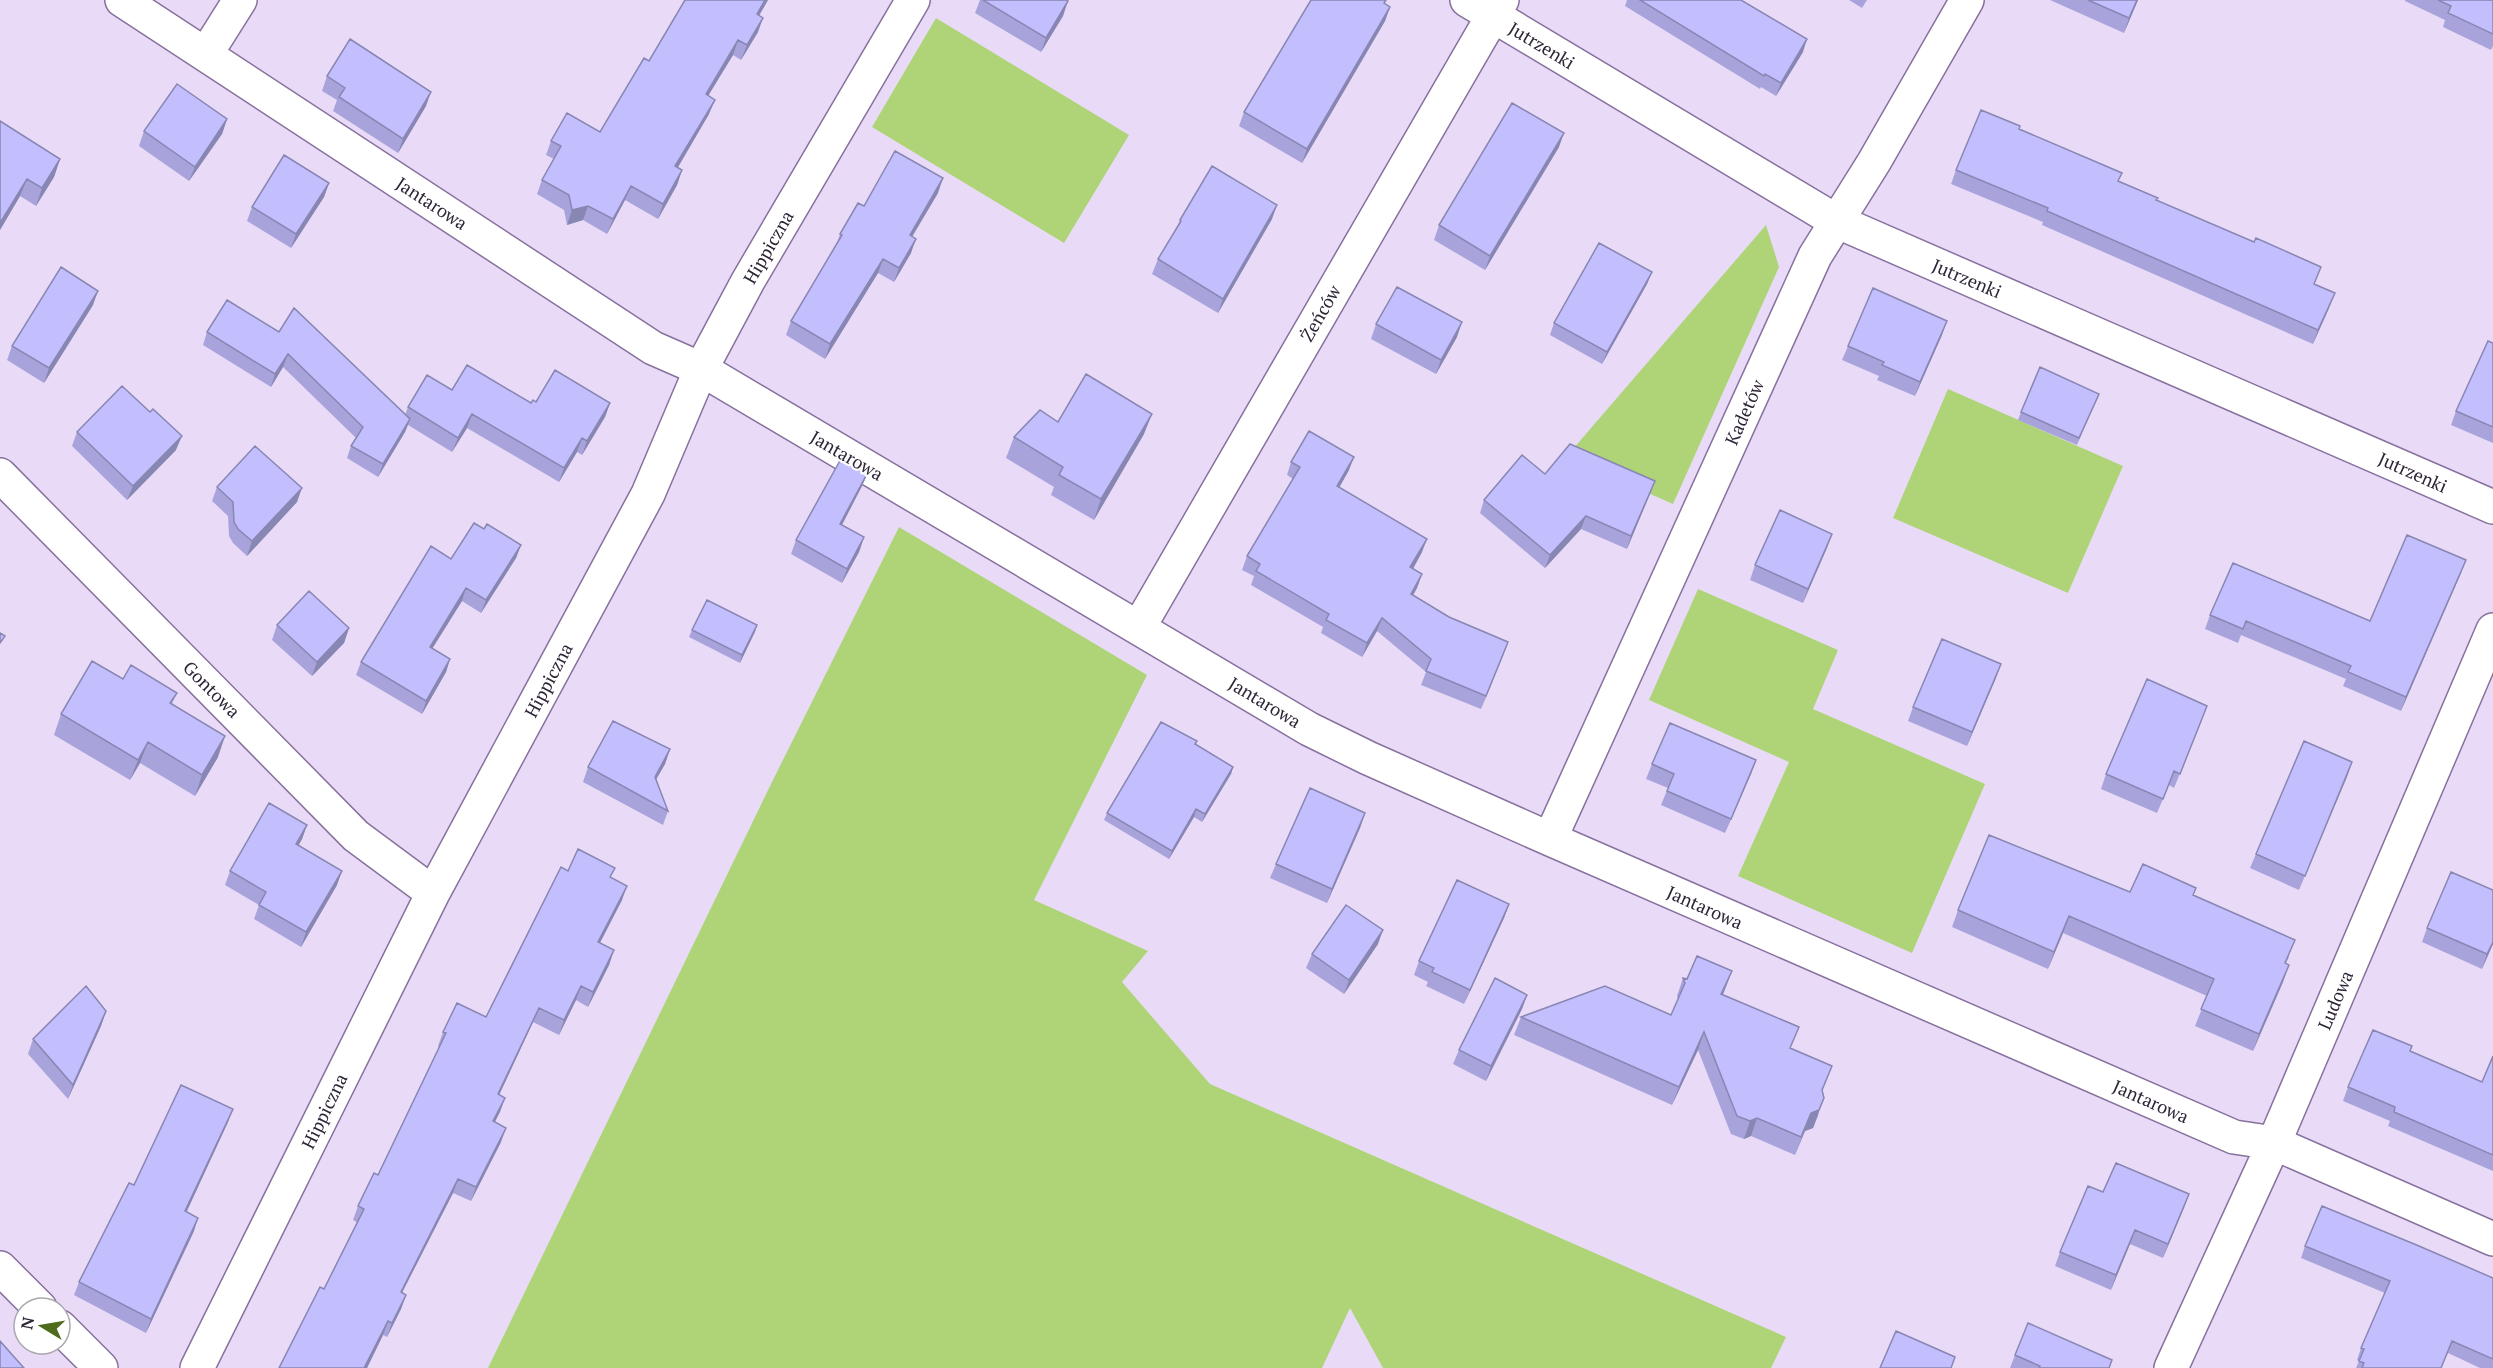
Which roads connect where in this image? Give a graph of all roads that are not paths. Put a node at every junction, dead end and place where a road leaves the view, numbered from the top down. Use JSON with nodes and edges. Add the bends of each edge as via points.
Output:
{"nodes":[{"id":1,"x":122,"y":0,"type":"edge"},
{"id":2,"x":240,"y":0,"type":"edge"},
{"id":3,"x":913,"y":0,"type":"edge"},
{"id":4,"x":1967,"y":0,"type":"edge"},
{"id":5,"x":1487,"y":5,"type":"edge"},
{"id":6,"x":206,"y":54,"type":"junction"},
{"id":7,"x":1836,"y":222,"type":"junction"},
{"id":8,"x":701,"y":369,"type":"junction"},
{"id":9,"x":0,"y":475,"type":"edge"},
{"id":10,"x":2493,"y":507,"type":"edge"},
{"id":11,"x":1139,"y":627,"type":"junction"},
{"id":12,"x":2493,"y":630,"type":"edge"},
{"id":13,"x":1550,"y":839,"type":"junction"},
{"id":14,"x":433,"y":893,"type":"junction"},
{"id":15,"x":2274,"y":1143,"type":"junction"},
{"id":16,"x":2493,"y":1239,"type":"edge"},
{"id":17,"x":0,"y":1268,"type":"edge"},
{"id":18,"x":28,"y":1296,"type":"edge"},
{"id":19,"x":72,"y":1340,"type":"edge"},
{"id":20,"x":101,"y":1368,"type":"edge"},
{"id":21,"x":197,"y":1368,"type":"edge"},
{"id":22,"x":2171,"y":1368,"type":"edge"}],
"edges":[{"from":1,"to":6,"type":"street","name":"Jantarowa"},
{"from":2,"to":6,"type":"street"},
{"from":3,"to":8,"type":"street","name":"Hippiczna","via":[[748,281]]},
{"from":4,"to":7,"type":"street","name":"Kadetów"},
{"from":5,"to":7,"type":"street","name":"Jutrzenki"},
{"from":5,"to":11,"type":"street","name":"Żeńców"},
{"from":6,"to":8,"type":"street","name":"Jantarowa","via":[[652,348]]},
{"from":7,"to":10,"type":"street","name":"Jutrzenki"},
{"from":7,"to":13,"type":"street","name":"Kadetów","via":[[1815,256]]},
{"from":8,"to":11,"type":"street","name":"Jantarowa"},
{"from":8,"to":14,"type":"street","name":"Hippiczna","via":[[648,494]]},
{"from":9,"to":14,"type":"street","name":"Gontowa","via":[[356,836]]},
{"from":11,"to":13,"type":"street","name":"Jantarowa","via":[[1309,729]]},
{"from":12,"to":15,"type":"street","name":"Ludowa"},
{"from":13,"to":15,"type":"street","name":"Jantarowa","via":[[2234,1137]]},
{"from":14,"to":21,"type":"street","name":"Hippiczna"},
{"from":15,"to":16,"type":"street","name":"Jantarowa"},
{"from":15,"to":22,"type":"street","name":"Ludowa"},
{"from":17,"to":18,"type":"street"},
{"from":19,"to":20,"type":"street"}]}
